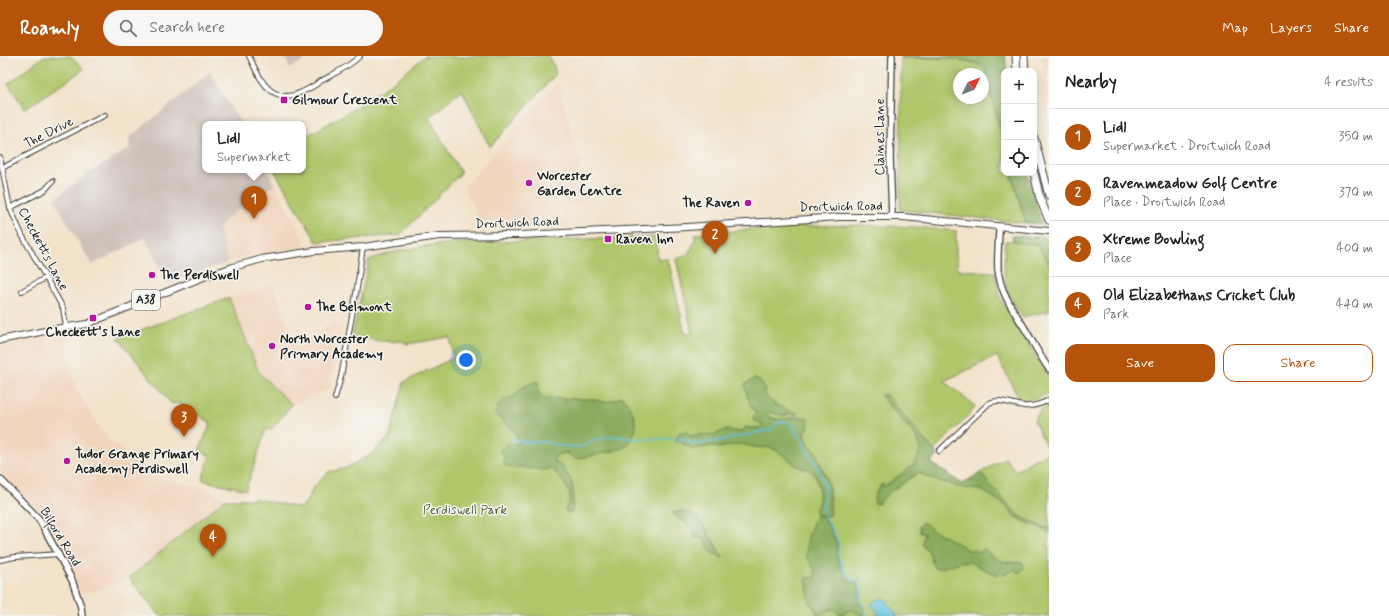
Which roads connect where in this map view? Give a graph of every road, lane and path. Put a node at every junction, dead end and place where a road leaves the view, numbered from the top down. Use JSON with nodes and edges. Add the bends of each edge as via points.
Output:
{"nodes":[{"id":1,"x":249,"y":56,"type":"edge"},
{"id":2,"x":360,"y":56,"type":"edge"},
{"id":3,"x":892,"y":56,"type":"edge"},
{"id":4,"x":1016,"y":56,"type":"edge"},
{"id":5,"x":1024,"y":56,"type":"edge"},
{"id":6,"x":1017,"y":68,"type":"edge"},
{"id":7,"x":1025,"y":68,"type":"edge"},
{"id":8,"x":105,"y":115,"type":"dead end"},
{"id":9,"x":1035,"y":140,"type":"edge"},
{"id":10,"x":0,"y":157,"type":"edge"},
{"id":11,"x":2,"y":168,"type":"junction"},
{"id":12,"x":1035,"y":176,"type":"edge"},
{"id":13,"x":54,"y":180,"type":"dead end"},
{"id":14,"x":1048,"y":193,"type":"edge"},
{"id":15,"x":10,"y":208,"type":"junction"},
{"id":16,"x":892,"y":217,"type":"junction"},
{"id":17,"x":1049,"y":220,"type":"edge"},
{"id":18,"x":999,"y":227,"type":"junction"},
{"id":19,"x":1049,"y":231,"type":"edge"},
{"id":20,"x":362,"y":247,"type":"junction"},
{"id":21,"x":45,"y":278,"type":"junction"},
{"id":22,"x":22,"y":291,"type":"dead end"},
{"id":23,"x":66,"y":327,"type":"junction"},
{"id":24,"x":0,"y":340,"type":"edge"},
{"id":25,"x":1049,"y":369,"type":"edge"},
{"id":26,"x":335,"y":398,"type":"dead end"},
{"id":27,"x":1049,"y":400,"type":"edge"},
{"id":28,"x":939,"y":451,"type":"dead end"},
{"id":29,"x":0,"y":479,"type":"edge"},
{"id":30,"x":59,"y":554,"type":"junction"},
{"id":31,"x":0,"y":560,"type":"edge"},
{"id":32,"x":82,"y":616,"type":"edge"}],
"edges":[{"from":1,"to":2,"type":"street","via":[[261,78],[272,91],[287,96],[316,84],[353,63]]},
{"from":3,"to":16,"type":"street","name":"Claines Lane"},
{"from":4,"to":6,"type":"highway"},
{"from":5,"to":7,"type":"highway"},
{"from":8,"to":11,"type":"street","name":"The Drive"},
{"from":9,"to":14,"type":"highway"},
{"from":10,"to":11,"type":"street","name":"Checketts Lane"},
{"from":11,"to":15,"type":"street","name":"Checketts Lane"},
{"from":12,"to":17,"type":"highway","via":[[1040,199]]},
{"from":13,"to":15,"type":"street","via":[[45,190]]},
{"from":15,"to":21,"type":"street","name":"Checketts Lane"},
{"from":16,"to":18,"type":"main road","name":"Droitwich Road","number":"A38"},
{"from":16,"to":20,"type":"main road","name":"Droitwich Road","number":"A38","via":[[764,221],[687,228],[439,236]]},
{"from":18,"to":19,"type":"main road","name":"Droitwich Road","number":"A38"},
{"from":18,"to":25,"type":"street","via":[[998,271],[1002,287],[1010,306]]},
{"from":20,"to":23,"type":"main road","name":"Droitwich Road","number":"A38","via":[[262,259],[201,278],[87,324]]},
{"from":20,"to":26,"type":"street","via":[[357,288]]},
{"from":21,"to":22,"type":"street"},
{"from":21,"to":23,"type":"street","name":"Checketts Lane","via":[[63,308]]},
{"from":23,"to":24,"type":"main road","name":"Droitwich Road","number":"A38"},
{"from":27,"to":28,"type":"street","via":[[1030,406],[996,400],[989,403]]},
{"from":29,"to":30,"type":"street","name":"Bilford Road","via":[[37,515]]},
{"from":30,"to":31,"type":"street"},
{"from":30,"to":32,"type":"street","name":"Bilford Road","via":[[72,580]]}]}
